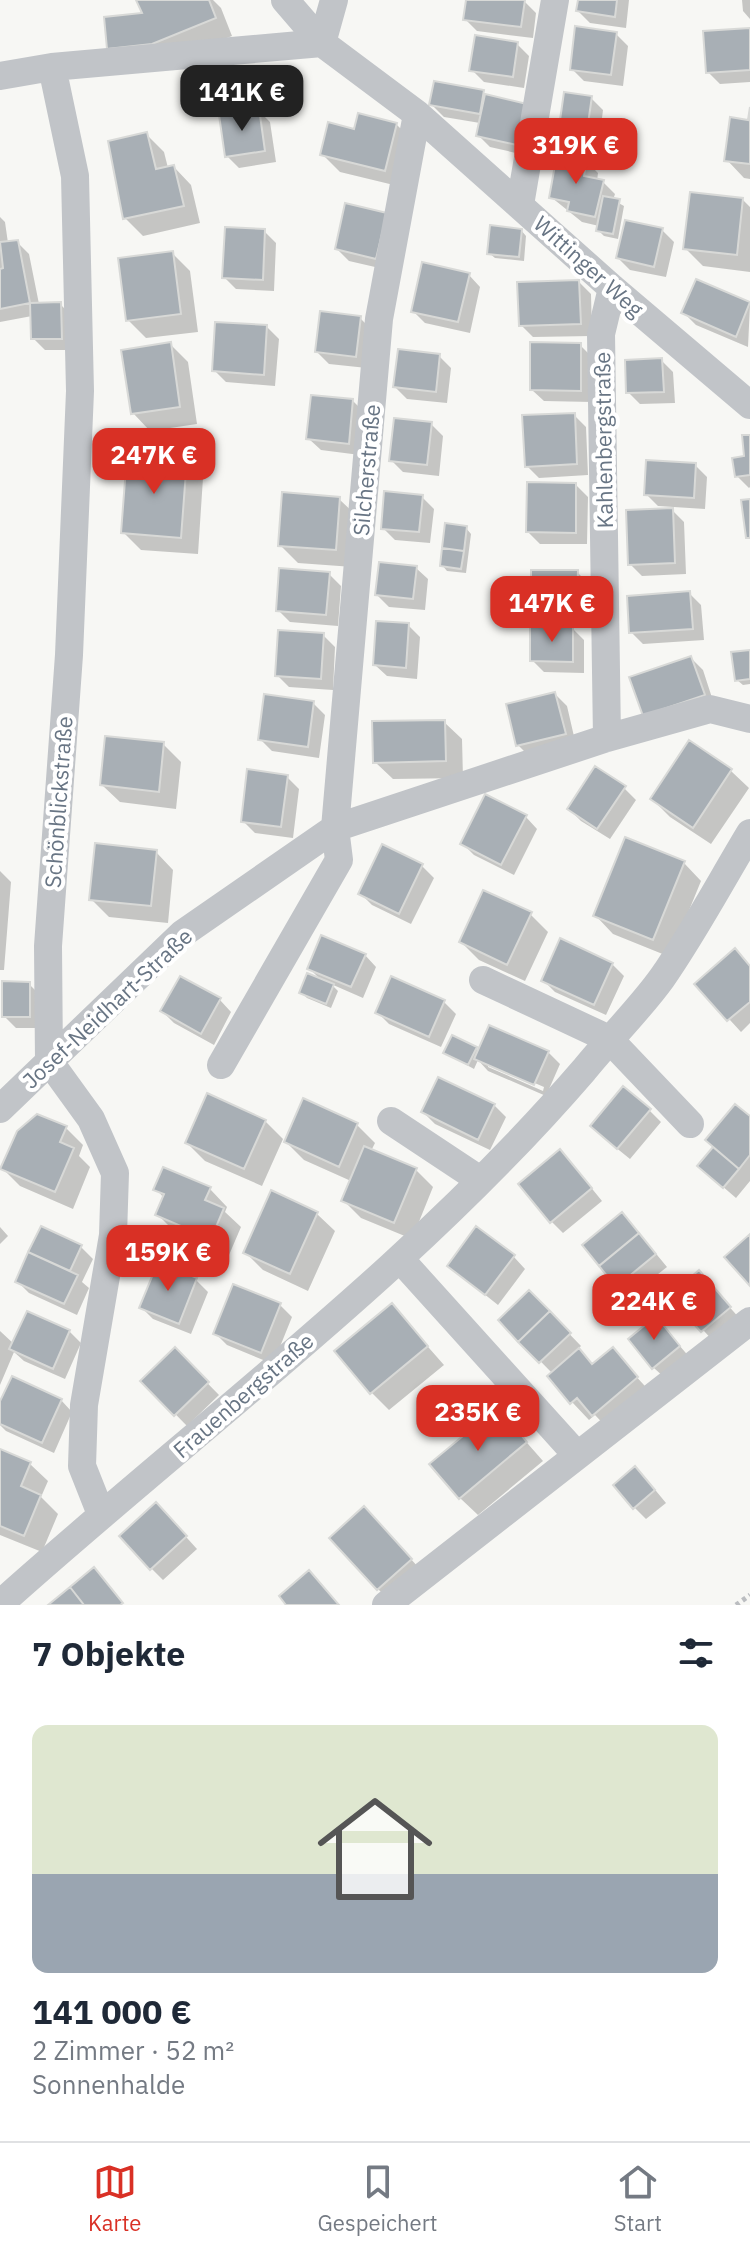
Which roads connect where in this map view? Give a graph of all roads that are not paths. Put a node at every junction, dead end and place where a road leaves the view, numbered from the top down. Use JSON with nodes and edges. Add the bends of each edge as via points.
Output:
{"nodes":[{"id":1,"x":285,"y":0,"type":"edge"},
{"id":2,"x":334,"y":0,"type":"edge"},
{"id":3,"x":555,"y":0,"type":"edge"},
{"id":4,"x":322,"y":43,"type":"junction"},
{"id":5,"x":52,"y":67,"type":"junction"},
{"id":6,"x":0,"y":76,"type":"edge"},
{"id":7,"x":417,"y":114,"type":"junction"},
{"id":8,"x":520,"y":205,"type":"junction"},
{"id":9,"x":612,"y":288,"type":"junction"},
{"id":10,"x":750,"y":405,"type":"edge"},
{"id":11,"x":750,"y":719,"type":"edge"},
{"id":12,"x":607,"y":738,"type":"junction"},
{"id":13,"x":335,"y":828,"type":"junction"},
{"id":14,"x":750,"y":833,"type":"edge"},
{"id":15,"x":483,"y":980,"type":"dead end"},
{"id":16,"x":609,"y":1039,"type":"junction"},
{"id":17,"x":49,"y":1061,"type":"junction"},
{"id":18,"x":221,"y":1065,"type":"dead end"},
{"id":19,"x":0,"y":1109,"type":"edge"},
{"id":20,"x":391,"y":1121,"type":"dead end"},
{"id":21,"x":690,"y":1124,"type":"dead end"},
{"id":22,"x":480,"y":1180,"type":"junction"},
{"id":23,"x":400,"y":1259,"type":"junction"},
{"id":24,"x":750,"y":1321,"type":"edge"},
{"id":25,"x":576,"y":1454,"type":"junction"},
{"id":26,"x":101,"y":1514,"type":"junction"},
{"id":27,"x":0,"y":1604,"type":"edge"},
{"id":28,"x":386,"y":1605,"type":"edge"}],
"edges":[{"from":1,"to":4,"type":"street","name":"Wittinger Weg"},
{"from":2,"to":4,"type":"street"},
{"from":3,"to":8,"type":"street"},
{"from":4,"to":5,"type":"street"},
{"from":4,"to":7,"type":"street","name":"Wittinger Weg"},
{"from":5,"to":6,"type":"street"},
{"from":5,"to":17,"type":"street","name":"Schönblickstraße","via":[[75,176],[80,391],[69,655],[48,946]]},
{"from":7,"to":8,"type":"street","name":"Wittinger Weg"},
{"from":7,"to":13,"type":"street","name":"Silcherstraße","via":[[379,319]]},
{"from":8,"to":9,"type":"street","name":"Wittinger Weg"},
{"from":9,"to":10,"type":"street","name":"Wittinger Weg"},
{"from":9,"to":12,"type":"street","name":"Kahlenbergstraße","via":[[601,334]]},
{"from":11,"to":12,"type":"street","name":"Josef-Neidhart-Straße","via":[[710,709]]},
{"from":12,"to":13,"type":"street","name":"Josef-Neidhart-Straße"},
{"from":13,"to":17,"type":"street","name":"Josef-Neidhart-Straße","via":[[182,934]]},
{"from":13,"to":18,"type":"street","via":[[339,860]]},
{"from":14,"to":16,"type":"street","name":"Frauenbergstraße","via":[[662,978]]},
{"from":15,"to":16,"type":"street"},
{"from":16,"to":21,"type":"street"},
{"from":16,"to":22,"type":"street","name":"Frauenbergstraße"},
{"from":17,"to":19,"type":"street","name":"Josef-Neidhart-Straße"},
{"from":17,"to":26,"type":"street","via":[[91,1119],[115,1173],[113,1235],[84,1405],[82,1466]]},
{"from":20,"to":22,"type":"street"},
{"from":22,"to":23,"type":"street","name":"Frauenbergstraße"},
{"from":23,"to":25,"type":"street"},
{"from":23,"to":26,"type":"street","name":"Frauenbergstraße"},
{"from":24,"to":25,"type":"street"},
{"from":25,"to":28,"type":"street"},
{"from":26,"to":27,"type":"street","name":"Frauenbergstraße"}]}
